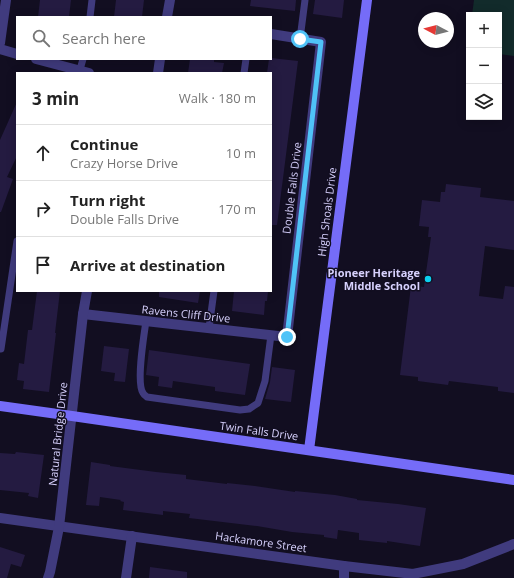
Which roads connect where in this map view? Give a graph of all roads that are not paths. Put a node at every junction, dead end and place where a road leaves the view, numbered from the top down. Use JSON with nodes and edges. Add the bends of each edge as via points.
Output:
{"nodes":[{"id":1,"x":6,"y":0,"type":"edge"},
{"id":2,"x":92,"y":0,"type":"edge"},
{"id":3,"x":170,"y":0,"type":"edge"},
{"id":4,"x":305,"y":0,"type":"edge"},
{"id":5,"x":367,"y":0,"type":"edge"},
{"id":6,"x":90,"y":16,"type":"edge"},
{"id":7,"x":167,"y":16,"type":"edge"},
{"id":8,"x":272,"y":34,"type":"edge"},
{"id":9,"x":300,"y":39,"type":"junction"},
{"id":10,"x":0,"y":43,"type":"edge"},
{"id":11,"x":0,"y":49,"type":"edge"},
{"id":12,"x":16,"y":54,"type":"edge"},
{"id":13,"x":40,"y":60,"type":"edge"},
{"id":14,"x":82,"y":60,"type":"edge"},
{"id":15,"x":160,"y":60,"type":"edge"},
{"id":16,"x":246,"y":60,"type":"edge"},
{"id":17,"x":82,"y":72,"type":"edge"},
{"id":18,"x":158,"y":72,"type":"edge"},
{"id":19,"x":244,"y":72,"type":"edge"},
{"id":20,"x":16,"y":248,"type":"edge"},
{"id":21,"x":87,"y":292,"type":"edge"},
{"id":22,"x":214,"y":292,"type":"edge"},
{"id":23,"x":83,"y":314,"type":"junction"},
{"id":24,"x":146,"y":321,"type":"junction"},
{"id":25,"x":209,"y":328,"type":"junction"},
{"id":26,"x":270,"y":335,"type":"junction"},
{"id":27,"x":287,"y":337,"type":"joint"},
{"id":28,"x":0,"y":349,"type":"edge"},
{"id":29,"x":0,"y":406,"type":"edge"},
{"id":30,"x":72,"y":416,"type":"junction"},
{"id":31,"x":309,"y":450,"type":"junction"},
{"id":32,"x":514,"y":480,"type":"edge"},
{"id":33,"x":0,"y":518,"type":"edge"},
{"id":34,"x":59,"y":527,"type":"junction"},
{"id":35,"x":132,"y":536,"type":"junction"},
{"id":36,"x":514,"y":544,"type":"edge"},
{"id":37,"x":344,"y":566,"type":"junction"},
{"id":38,"x":48,"y":578,"type":"edge"},
{"id":39,"x":126,"y":578,"type":"edge"},
{"id":40,"x":344,"y":578,"type":"edge"}],
"edges":[{"from":1,"to":10,"type":"street"},
{"from":2,"to":6,"type":"lane"},
{"from":3,"to":7,"type":"street"},
{"from":4,"to":9,"type":"lane"},
{"from":5,"to":31,"type":"street","name":"High Shoals Drive"},
{"from":8,"to":9,"type":"street"},
{"from":9,"to":27,"type":"street","name":"Double Falls Drive","via":[[321,42]]},
{"from":11,"to":12,"type":"street"},
{"from":13,"to":17,"type":"street"},
{"from":14,"to":17,"type":"lane"},
{"from":15,"to":18,"type":"street"},
{"from":16,"to":19,"type":"lane"},
{"from":20,"to":28,"type":"lane"},
{"from":21,"to":23,"type":"street","name":"Natural Bridge Drive"},
{"from":22,"to":25,"type":"lane"},
{"from":23,"to":24,"type":"street","name":"Ravens Cliff Drive"},
{"from":23,"to":30,"type":"street","name":"Natural Bridge Drive"},
{"from":24,"to":25,"type":"street","name":"Ravens Cliff Drive"},
{"from":24,"to":26,"type":"lane","via":[[140,369],[142,393],[147,397],[240,410],[258,404]]},
{"from":25,"to":26,"type":"street","name":"Ravens Cliff Drive"},
{"from":26,"to":27,"type":"street","name":"Ravens Cliff Drive"},
{"from":29,"to":30,"type":"street","name":"Twin Falls Drive"},
{"from":30,"to":31,"type":"street","name":"Twin Falls Drive"},
{"from":30,"to":34,"type":"street","name":"Natural Bridge Drive"},
{"from":31,"to":32,"type":"street","name":"Twin Falls Drive"},
{"from":33,"to":34,"type":"street","name":"Hackamore Street"},
{"from":34,"to":35,"type":"street","name":"Hackamore Street"},
{"from":34,"to":38,"type":"street","name":"Natural Bridge Drive"},
{"from":35,"to":37,"type":"street","name":"Hackamore Street"},
{"from":35,"to":39,"type":"street"},
{"from":36,"to":37,"type":"street","name":"Hackamore Street","via":[[463,564],[413,574]]},
{"from":37,"to":40,"type":"street"}]}
